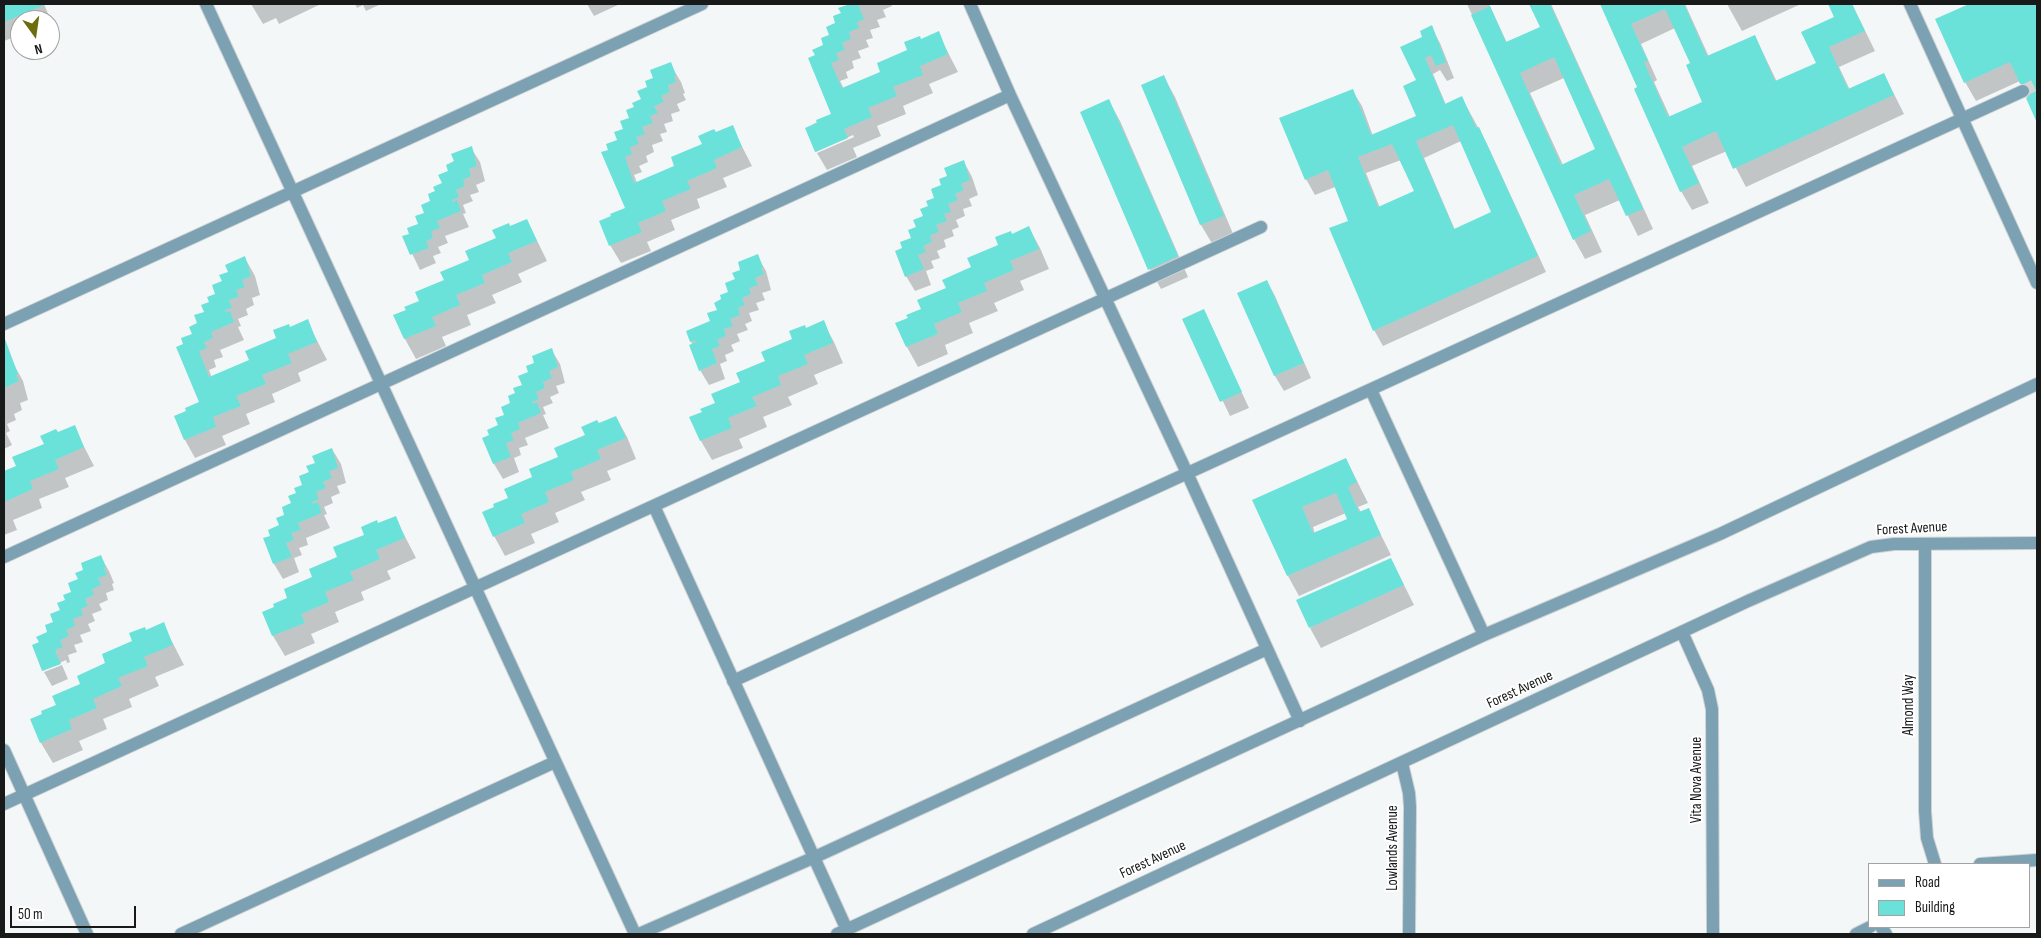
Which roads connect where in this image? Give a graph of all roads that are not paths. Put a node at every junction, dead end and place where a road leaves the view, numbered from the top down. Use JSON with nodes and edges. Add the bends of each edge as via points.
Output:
{"nodes":[{"id":1,"x":206,"y":4,"type":"edge"},
{"id":2,"x":702,"y":4,"type":"edge"},
{"id":3,"x":970,"y":4,"type":"edge"},
{"id":4,"x":1910,"y":4,"type":"edge"},
{"id":5,"x":2023,"y":91,"type":"tunnel mouth"},
{"id":6,"x":1010,"y":95,"type":"junction"},
{"id":7,"x":1963,"y":118,"type":"junction"},
{"id":8,"x":292,"y":192,"type":"junction"},
{"id":9,"x":1261,"y":227,"type":"dead end"},
{"id":10,"x":2037,"y":283,"type":"edge"},
{"id":11,"x":1107,"y":300,"type":"junction"},
{"id":12,"x":4,"y":324,"type":"edge"},
{"id":13,"x":380,"y":383,"type":"junction"},
{"id":14,"x":2037,"y":384,"type":"edge"},
{"id":15,"x":1371,"y":390,"type":"junction"},
{"id":16,"x":1187,"y":473,"type":"junction"},
{"id":17,"x":654,"y":506,"type":"junction"},
{"id":18,"x":2037,"y":543,"type":"edge"},
{"id":19,"x":1925,"y":544,"type":"junction"},
{"id":20,"x":4,"y":557,"type":"edge"},
{"id":21,"x":474,"y":587,"type":"junction"},
{"id":22,"x":1682,"y":632,"type":"junction"},
{"id":23,"x":1484,"y":635,"type":"junction"},
{"id":24,"x":1268,"y":649,"type":"junction"},
{"id":25,"x":733,"y":681,"type":"junction"},
{"id":26,"x":1300,"y":721,"type":"junction"},
{"id":27,"x":4,"y":750,"type":"edge"},
{"id":28,"x":555,"y":762,"type":"junction"},
{"id":29,"x":1402,"y":763,"type":"junction"},
{"id":30,"x":24,"y":794,"type":"junction"},
{"id":31,"x":4,"y":804,"type":"edge"},
{"id":32,"x":815,"y":857,"type":"junction"},
{"id":33,"x":2037,"y":860,"type":"edge"},
{"id":34,"x":1935,"y":863,"type":"edge"},
{"id":35,"x":1994,"y":863,"type":"edge"},
{"id":36,"x":1868,"y":928,"type":"edge"},
{"id":37,"x":842,"y":932,"type":"edge"},
{"id":38,"x":87,"y":934,"type":"edge"},
{"id":39,"x":181,"y":934,"type":"edge"},
{"id":40,"x":635,"y":934,"type":"edge"},
{"id":41,"x":639,"y":934,"type":"edge"},
{"id":42,"x":1033,"y":934,"type":"edge"},
{"id":43,"x":1409,"y":934,"type":"edge"},
{"id":44,"x":1713,"y":934,"type":"edge"},
{"id":45,"x":1856,"y":934,"type":"edge"}],
"edges":[{"from":1,"to":8,"type":"street"},
{"from":2,"to":8,"type":"street"},
{"from":3,"to":6,"type":"street"},
{"from":4,"to":7,"type":"street"},
{"from":5,"to":7,"type":"street"},
{"from":6,"to":11,"type":"street"},
{"from":6,"to":13,"type":"street"},
{"from":7,"to":10,"type":"street"},
{"from":7,"to":15,"type":"street"},
{"from":8,"to":12,"type":"street"},
{"from":8,"to":13,"type":"street"},
{"from":9,"to":11,"type":"street"},
{"from":11,"to":16,"type":"street"},
{"from":11,"to":17,"type":"street"},
{"from":13,"to":20,"type":"street"},
{"from":13,"to":21,"type":"street"},
{"from":14,"to":23,"type":"street","via":[[1720,534]]},
{"from":15,"to":16,"type":"street"},
{"from":15,"to":23,"type":"street"},
{"from":16,"to":24,"type":"street"},
{"from":16,"to":25,"type":"street"},
{"from":17,"to":21,"type":"street"},
{"from":17,"to":25,"type":"street"},
{"from":18,"to":19,"type":"street","name":"Forest Avenue"},
{"from":19,"to":22,"type":"street","name":"Forest Avenue","via":[[1871,548]]},
{"from":19,"to":34,"type":"street","name":"Almond Way","via":[[1926,811]]},
{"from":21,"to":28,"type":"street"},
{"from":21,"to":30,"type":"street"},
{"from":22,"to":29,"type":"street","name":"Forest Avenue"},
{"from":22,"to":44,"type":"street","name":"Vita Nova Avenue","via":[[1708,690],[1712,709]]},
{"from":23,"to":26,"type":"street"},
{"from":24,"to":26,"type":"street"},
{"from":24,"to":32,"type":"street"},
{"from":25,"to":32,"type":"street"},
{"from":26,"to":37,"type":"street"},
{"from":27,"to":30,"type":"street"},
{"from":28,"to":39,"type":"street"},
{"from":28,"to":40,"type":"street"},
{"from":29,"to":42,"type":"street","name":"Forest Avenue"},
{"from":29,"to":43,"type":"street","name":"Lowlands Avenue","via":[[1410,807]]},
{"from":30,"to":31,"type":"street"},
{"from":30,"to":38,"type":"street"},
{"from":32,"to":37,"type":"street"},
{"from":32,"to":41,"type":"street"},
{"from":33,"to":35,"type":"street"},
{"from":36,"to":45,"type":"street"}]}
